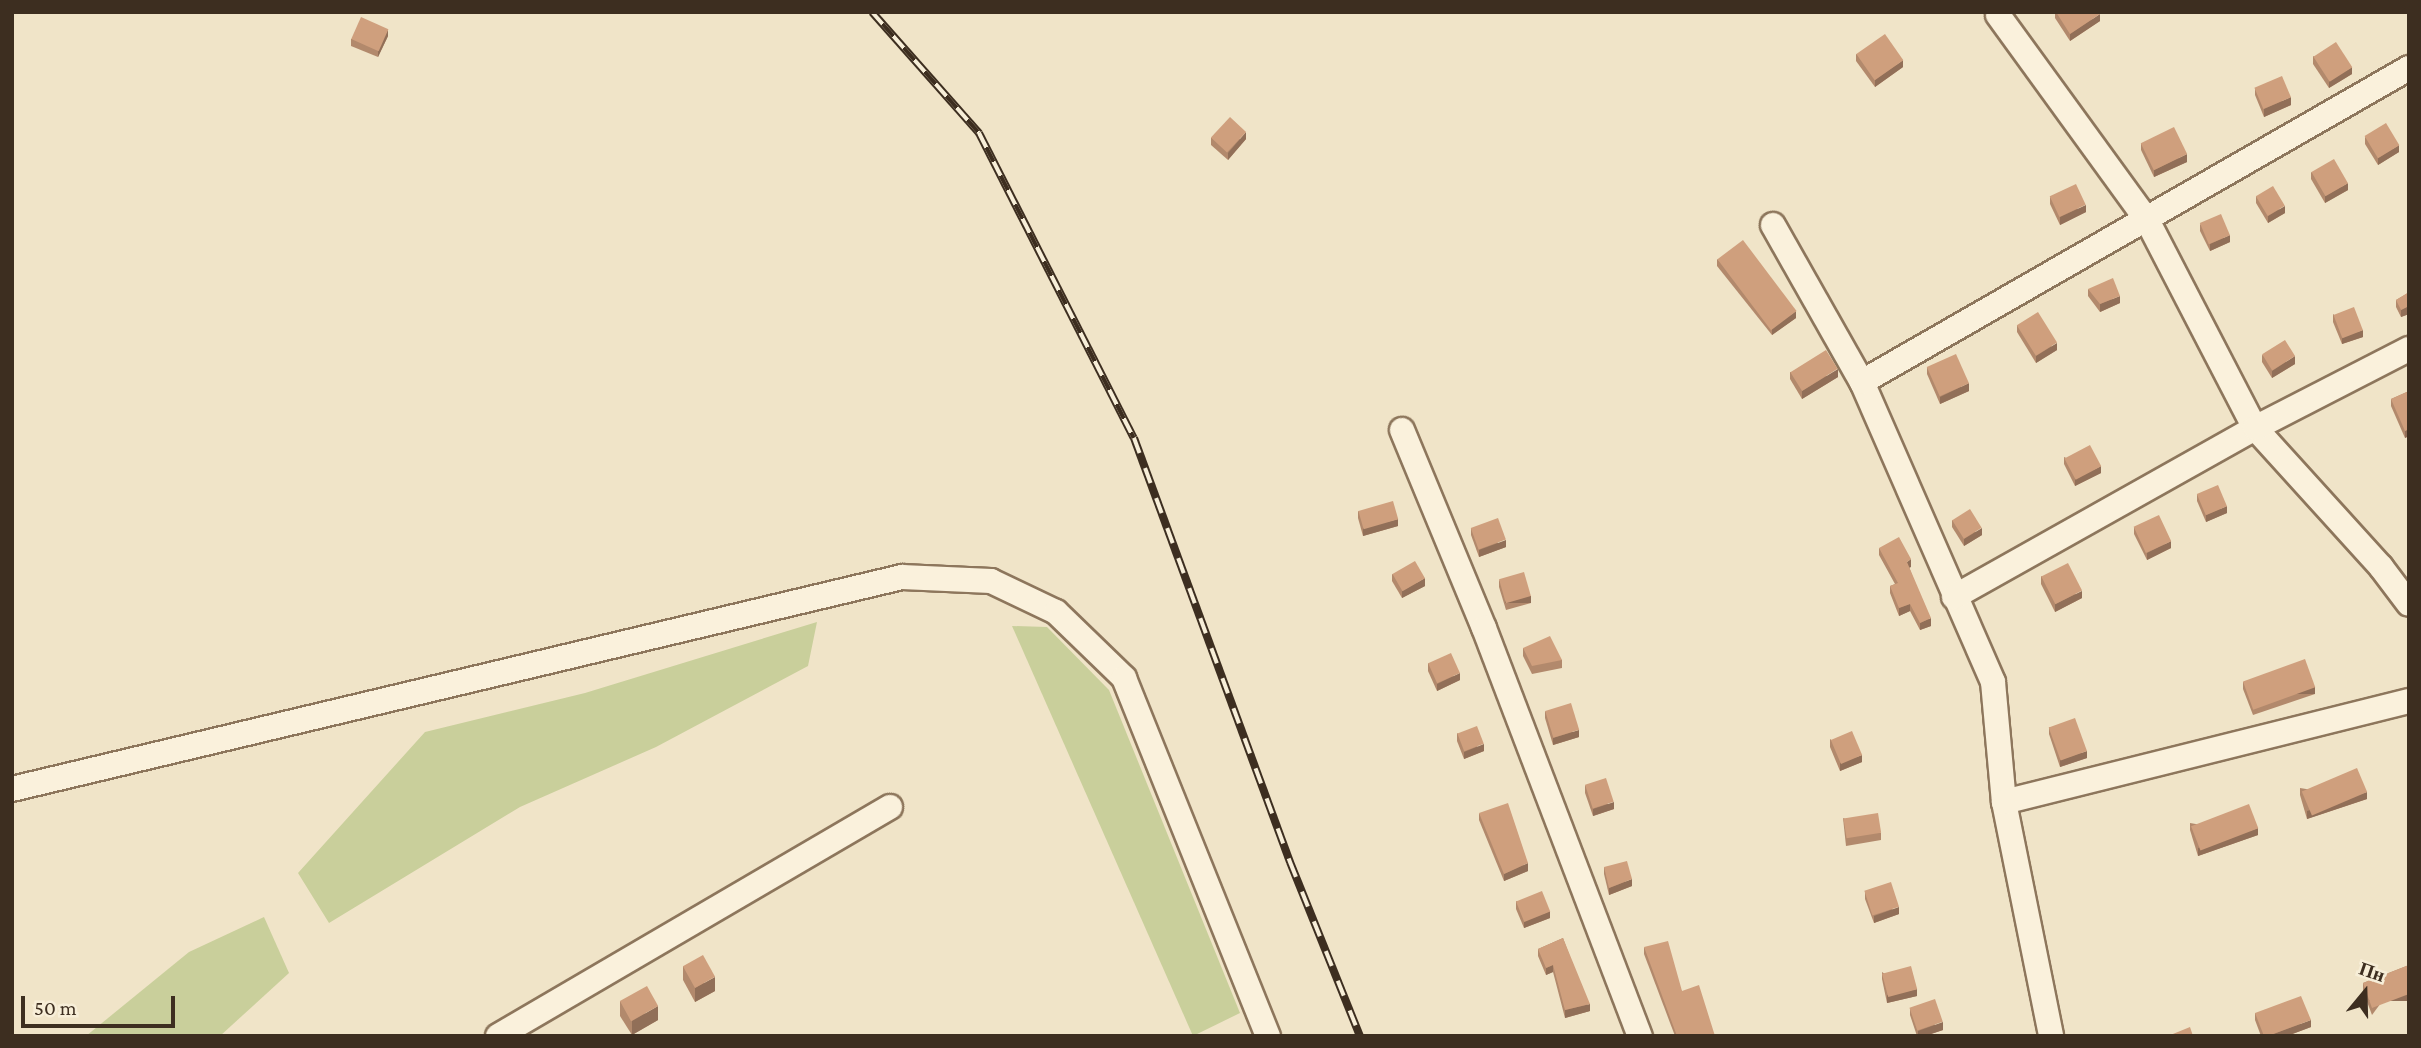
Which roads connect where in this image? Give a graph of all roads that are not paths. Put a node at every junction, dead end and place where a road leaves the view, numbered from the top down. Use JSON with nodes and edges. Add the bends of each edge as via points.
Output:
{"nodes":[{"id":1,"x":1998,"y":15,"type":"dead end"},
{"id":2,"x":2409,"y":68,"type":"edge"},
{"id":3,"x":2147,"y":220,"type":"junction"},
{"id":4,"x":1773,"y":225,"type":"dead end"},
{"id":5,"x":2409,"y":349,"type":"edge"},
{"id":6,"x":1862,"y":382,"type":"junction"},
{"id":7,"x":2255,"y":428,"type":"junction"},
{"id":8,"x":1402,"y":430,"type":"dead end"},
{"id":9,"x":1954,"y":597,"type":"junction"},
{"id":10,"x":2409,"y":604,"type":"edge"},
{"id":11,"x":2409,"y":701,"type":"edge"},
{"id":12,"x":12,"y":789,"type":"edge"},
{"id":13,"x":2004,"y":802,"type":"junction"},
{"id":14,"x":890,"y":807,"type":"dead end"},
{"id":15,"x":1258,"y":1032,"type":"edge"},
{"id":16,"x":498,"y":1036,"type":"edge"},
{"id":17,"x":1640,"y":1036,"type":"edge"},
{"id":18,"x":2051,"y":1036,"type":"edge"}],
"edges":[{"from":1,"to":3,"type":"street"},
{"from":2,"to":3,"type":"street"},
{"from":3,"to":6,"type":"street"},
{"from":3,"to":7,"type":"street"},
{"from":4,"to":6,"type":"street"},
{"from":5,"to":7,"type":"street"},
{"from":6,"to":9,"type":"street"},
{"from":7,"to":9,"type":"street"},
{"from":7,"to":10,"type":"street","via":[[2381,566]]},
{"from":8,"to":17,"type":"street","via":[[1484,628]]},
{"from":9,"to":13,"type":"street","via":[[1993,682]]},
{"from":11,"to":13,"type":"street"},
{"from":12,"to":15,"type":"street","via":[[902,577],[991,581],[1056,612],[1124,678]]},
{"from":13,"to":18,"type":"street"},
{"from":14,"to":16,"type":"street"}]}
